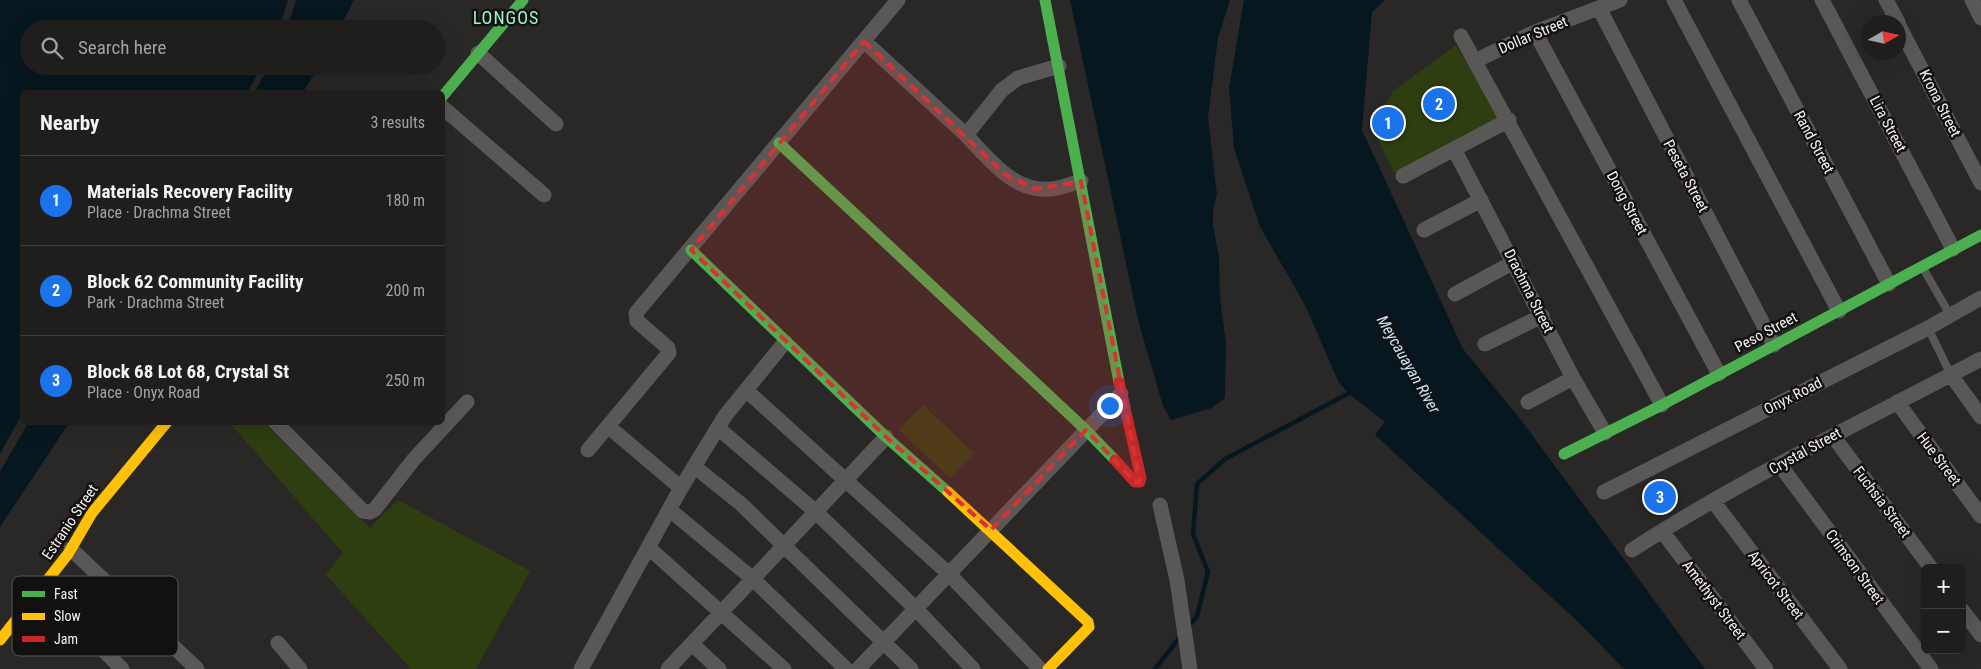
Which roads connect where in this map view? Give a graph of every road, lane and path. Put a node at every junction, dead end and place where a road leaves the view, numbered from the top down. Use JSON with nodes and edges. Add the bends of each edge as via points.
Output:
{"nodes":[{"id":1,"x":523,"y":0,"type":"edge"},
{"id":2,"x":898,"y":0,"type":"edge"},
{"id":3,"x":1045,"y":0,"type":"edge"},
{"id":4,"x":1620,"y":0,"type":"edge"},
{"id":5,"x":1674,"y":0,"type":"edge"},
{"id":6,"x":1739,"y":0,"type":"edge"},
{"id":7,"x":1822,"y":0,"type":"edge"},
{"id":8,"x":1886,"y":0,"type":"edge"},
{"id":9,"x":1972,"y":0,"type":"edge"},
{"id":10,"x":1599,"y":8,"type":"junction"},
{"id":11,"x":1894,"y":15,"type":"edge"},
{"id":12,"x":1981,"y":18,"type":"edge"},
{"id":13,"x":1535,"y":32,"type":"junction"},
{"id":14,"x":1462,"y":36,"type":"dead end"},
{"id":15,"x":1906,"y":38,"type":"edge"},
{"id":16,"x":864,"y":41,"type":"junction"},
{"id":17,"x":478,"y":53,"type":"junction"},
{"id":18,"x":1475,"y":61,"type":"junction"},
{"id":19,"x":1059,"y":66,"type":"junction"},
{"id":20,"x":445,"y":93,"type":"edge"},
{"id":21,"x":445,"y":109,"type":"edge"},
{"id":22,"x":1509,"y":120,"type":"junction"},
{"id":23,"x":556,"y":124,"type":"dead end"},
{"id":24,"x":966,"y":136,"type":"junction"},
{"id":25,"x":779,"y":143,"type":"junction"},
{"id":26,"x":1454,"y":149,"type":"junction"},
{"id":27,"x":1403,"y":176,"type":"dead end"},
{"id":28,"x":1081,"y":181,"type":"junction"},
{"id":29,"x":1981,"y":183,"type":"edge"},
{"id":30,"x":544,"y":195,"type":"dead end"},
{"id":31,"x":1481,"y":200,"type":"junction"},
{"id":32,"x":1424,"y":230,"type":"dead end"},
{"id":33,"x":1981,"y":235,"type":"edge"},
{"id":34,"x":1953,"y":249,"type":"junction"},
{"id":35,"x":691,"y":250,"type":"junction"},
{"id":36,"x":1514,"y":262,"type":"junction"},
{"id":37,"x":1922,"y":266,"type":"junction"},
{"id":38,"x":1889,"y":284,"type":"junction"},
{"id":39,"x":1455,"y":294,"type":"dead end"},
{"id":40,"x":1981,"y":298,"type":"edge"},
{"id":41,"x":1839,"y":310,"type":"junction"},
{"id":42,"x":1950,"y":315,"type":"junction"},
{"id":43,"x":1542,"y":316,"type":"junction"},
{"id":44,"x":1928,"y":328,"type":"junction"},
{"id":45,"x":785,"y":342,"type":"junction"},
{"id":46,"x":1485,"y":344,"type":"dead end"},
{"id":47,"x":1774,"y":345,"type":"junction"},
{"id":48,"x":1981,"y":359,"type":"edge"},
{"id":49,"x":1719,"y":374,"type":"junction"},
{"id":50,"x":1951,"y":375,"type":"junction"},
{"id":51,"x":1574,"y":378,"type":"junction"},
{"id":52,"x":746,"y":390,"type":"junction"},
{"id":53,"x":1121,"y":394,"type":"junction"},
{"id":54,"x":467,"y":402,"type":"dead end"},
{"id":55,"x":1528,"y":402,"type":"dead end"},
{"id":56,"x":1896,"y":402,"type":"junction"},
{"id":57,"x":1662,"y":406,"type":"junction"},
{"id":58,"x":1981,"y":417,"type":"edge"},
{"id":59,"x":164,"y":425,"type":"edge"},
{"id":60,"x":278,"y":425,"type":"edge"},
{"id":61,"x":608,"y":427,"type":"junction"},
{"id":62,"x":718,"y":428,"type":"junction"},
{"id":63,"x":1086,"y":430,"type":"junction"},
{"id":64,"x":1605,"y":433,"type":"junction"},
{"id":65,"x":1833,"y":436,"type":"junction"},
{"id":66,"x":886,"y":437,"type":"junction"},
{"id":67,"x":588,"y":450,"type":"dead end"},
{"id":68,"x":1564,"y":454,"type":"dead end"},
{"id":69,"x":1780,"y":465,"type":"junction"},
{"id":70,"x":695,"y":467,"type":"junction"},
{"id":71,"x":846,"y":480,"type":"junction"},
{"id":72,"x":681,"y":488,"type":"junction"},
{"id":73,"x":1604,"y":492,"type":"dead end"},
{"id":74,"x":1713,"y":501,"type":"junction"},
{"id":75,"x":1160,"y":505,"type":"dead end"},
{"id":76,"x":670,"y":510,"type":"junction"},
{"id":77,"x":816,"y":512,"type":"junction"},
{"id":78,"x":1981,"y":516,"type":"edge"},
{"id":79,"x":990,"y":530,"type":"junction"},
{"id":80,"x":1662,"y":531,"type":"junction"},
{"id":81,"x":785,"y":545,"type":"junction"},
{"id":82,"x":649,"y":548,"type":"junction"},
{"id":83,"x":71,"y":549,"type":"junction"},
{"id":84,"x":1632,"y":550,"type":"dead end"},
{"id":85,"x":1928,"y":564,"type":"edge"},
{"id":86,"x":949,"y":574,"type":"junction"},
{"id":87,"x":52,"y":576,"type":"edge"},
{"id":88,"x":99,"y":576,"type":"edge"},
{"id":89,"x":753,"y":579,"type":"junction"},
{"id":90,"x":915,"y":608,"type":"junction"},
{"id":91,"x":723,"y":612,"type":"junction"},
{"id":92,"x":1966,"y":615,"type":"edge"},
{"id":93,"x":12,"y":625,"type":"edge"},
{"id":94,"x":1981,"y":636,"type":"edge"},
{"id":95,"x":0,"y":640,"type":"edge"},
{"id":96,"x":883,"y":642,"type":"junction"},
{"id":97,"x":278,"y":643,"type":"dead end"},
{"id":98,"x":692,"y":644,"type":"junction"},
{"id":99,"x":178,"y":651,"type":"edge"},
{"id":100,"x":109,"y":656,"type":"edge"},
{"id":101,"x":122,"y":669,"type":"edge"},
{"id":102,"x":197,"y":669,"type":"edge"},
{"id":103,"x":300,"y":669,"type":"edge"},
{"id":104,"x":581,"y":669,"type":"edge"},
{"id":105,"x":668,"y":669,"type":"edge"},
{"id":106,"x":719,"y":669,"type":"edge"},
{"id":107,"x":784,"y":669,"type":"edge"},
{"id":108,"x":846,"y":669,"type":"edge"},
{"id":109,"x":858,"y":669,"type":"edge"},
{"id":110,"x":911,"y":669,"type":"edge"},
{"id":111,"x":973,"y":669,"type":"edge"},
{"id":112,"x":1040,"y":669,"type":"edge"},
{"id":113,"x":1048,"y":669,"type":"edge"},
{"id":114,"x":1190,"y":669,"type":"edge"},
{"id":115,"x":1766,"y":669,"type":"edge"},
{"id":116,"x":1840,"y":669,"type":"edge"},
{"id":117,"x":1931,"y":669,"type":"edge"}],
"edges":[{"from":1,"to":17,"type":"street"},
{"from":2,"to":16,"type":"street"},
{"from":3,"to":19,"type":"street"},
{"from":4,"to":10,"type":"street","name":"Dollar Street"},
{"from":5,"to":41,"type":"street"},
{"from":6,"to":38,"type":"street","name":"Rand Street"},
{"from":7,"to":34,"type":"street","name":"Lira Street"},
{"from":8,"to":11,"type":"street","name":"Krona Street"},
{"from":9,"to":12,"type":"street"},
{"from":10,"to":13,"type":"street","name":"Dollar Street"},
{"from":10,"to":47,"type":"street","name":"Peseta Street"},
{"from":13,"to":18,"type":"street","name":"Dollar Street"},
{"from":13,"to":49,"type":"street","name":"Dong Street"},
{"from":14,"to":18,"type":"street"},
{"from":15,"to":29,"type":"street","name":"Krona Street"},
{"from":16,"to":24,"type":"street"},
{"from":16,"to":25,"type":"street"},
{"from":17,"to":20,"type":"street"},
{"from":17,"to":23,"type":"street"},
{"from":18,"to":22,"type":"street"},
{"from":19,"to":24,"type":"street","via":[[1018,78],[1002,90]]},
{"from":19,"to":28,"type":"street"},
{"from":21,"to":30,"type":"street"},
{"from":22,"to":26,"type":"street"},
{"from":22,"to":57,"type":"street"},
{"from":24,"to":28,"type":"street","via":[[1006,175],[1019,183],[1036,189],[1051,189]]},
{"from":25,"to":35,"type":"street"},
{"from":25,"to":63,"type":"street"},
{"from":26,"to":27,"type":"street"},
{"from":26,"to":31,"type":"street","name":"Drachma Street"},
{"from":28,"to":53,"type":"street"},
{"from":31,"to":32,"type":"street"},
{"from":31,"to":36,"type":"street","name":"Drachma Street"},
{"from":33,"to":34,"type":"street","name":"Peso Street"},
{"from":34,"to":37,"type":"street","name":"Peso Street"},
{"from":35,"to":45,"type":"street"},
{"from":35,"to":61,"type":"street","via":[[635,317],[668,348],[669,353]]},
{"from":36,"to":39,"type":"street"},
{"from":36,"to":43,"type":"street","name":"Drachma Street"},
{"from":37,"to":38,"type":"street","name":"Peso Street"},
{"from":37,"to":42,"type":"lane"},
{"from":38,"to":41,"type":"street","name":"Peso Street"},
{"from":40,"to":42,"type":"street","name":"Onyx Road"},
{"from":41,"to":47,"type":"street","name":"Peso Street"},
{"from":42,"to":44,"type":"street","name":"Onyx Road"},
{"from":43,"to":46,"type":"street"},
{"from":43,"to":51,"type":"street","name":"Drachma Street"},
{"from":44,"to":50,"type":"lane"},
{"from":44,"to":73,"type":"street","name":"Onyx Road"},
{"from":45,"to":52,"type":"street"},
{"from":45,"to":66,"type":"street"},
{"from":47,"to":49,"type":"street","name":"Peso Street"},
{"from":48,"to":50,"type":"street","name":"Crystal Street"},
{"from":49,"to":57,"type":"street","name":"Peso Street"},
{"from":50,"to":56,"type":"street","name":"Crystal Street"},
{"from":50,"to":58,"type":"street"},
{"from":51,"to":55,"type":"street"},
{"from":51,"to":64,"type":"street","name":"Drachma Street"},
{"from":52,"to":62,"type":"street"},
{"from":52,"to":71,"type":"street"},
{"from":53,"to":63,"type":"street"},
{"from":53,"to":63,"type":"street","via":[[1140,482],[1135,482]]},
{"from":54,"to":60,"type":"street","via":[[370,512],[363,511]]},
{"from":56,"to":65,"type":"street","name":"Crystal Street"},
{"from":56,"to":78,"type":"street","name":"Hue Street"},
{"from":57,"to":64,"type":"street","name":"Peso Street"},
{"from":59,"to":83,"type":"street","name":"Estranio Street","via":[[92,513]]},
{"from":61,"to":67,"type":"street"},
{"from":61,"to":72,"type":"street"},
{"from":62,"to":70,"type":"street"},
{"from":62,"to":77,"type":"street"},
{"from":63,"to":79,"type":"street"},
{"from":64,"to":68,"type":"street","name":"Peso Street"},
{"from":65,"to":69,"type":"street","name":"Crystal Street"},
{"from":65,"to":85,"type":"street","name":"Fuchsia Street"},
{"from":66,"to":71,"type":"street"},
{"from":66,"to":79,"type":"street"},
{"from":69,"to":74,"type":"street","name":"Crystal Street"},
{"from":69,"to":117,"type":"street","name":"Crimson Street"},
{"from":70,"to":72,"type":"street"},
{"from":70,"to":81,"type":"street"},
{"from":71,"to":77,"type":"street"},
{"from":71,"to":86,"type":"street"},
{"from":72,"to":76,"type":"street"},
{"from":74,"to":80,"type":"street","name":"Crystal Street"},
{"from":74,"to":116,"type":"street","name":"Apricot Street"},
{"from":75,"to":114,"type":"street","via":[[1177,580]]},
{"from":76,"to":82,"type":"street"},
{"from":76,"to":89,"type":"street"},
{"from":77,"to":81,"type":"street"},
{"from":77,"to":90,"type":"street"},
{"from":79,"to":86,"type":"street"},
{"from":79,"to":113,"type":"street","via":[[1089,625]]},
{"from":80,"to":84,"type":"street","name":"Crystal Street"},
{"from":80,"to":115,"type":"street","name":"Amethyst Street"},
{"from":81,"to":89,"type":"street"},
{"from":81,"to":96,"type":"street"},
{"from":82,"to":91,"type":"street"},
{"from":82,"to":104,"type":"street"},
{"from":83,"to":87,"type":"street","name":"Estranio Street"},
{"from":83,"to":88,"type":"street"},
{"from":86,"to":90,"type":"street"},
{"from":86,"to":112,"type":"street"},
{"from":89,"to":91,"type":"street"},
{"from":89,"to":108,"type":"street"},
{"from":90,"to":96,"type":"street"},
{"from":90,"to":111,"type":"street"},
{"from":91,"to":98,"type":"street"},
{"from":91,"to":107,"type":"street"},
{"from":92,"to":94,"type":"street"},
{"from":93,"to":95,"type":"street","name":"Estranio Street"},
{"from":96,"to":109,"type":"street"},
{"from":96,"to":110,"type":"street"},
{"from":97,"to":103,"type":"street"},
{"from":98,"to":105,"type":"street"},
{"from":98,"to":106,"type":"street"},
{"from":99,"to":102,"type":"street"},
{"from":100,"to":101,"type":"street"}]}
